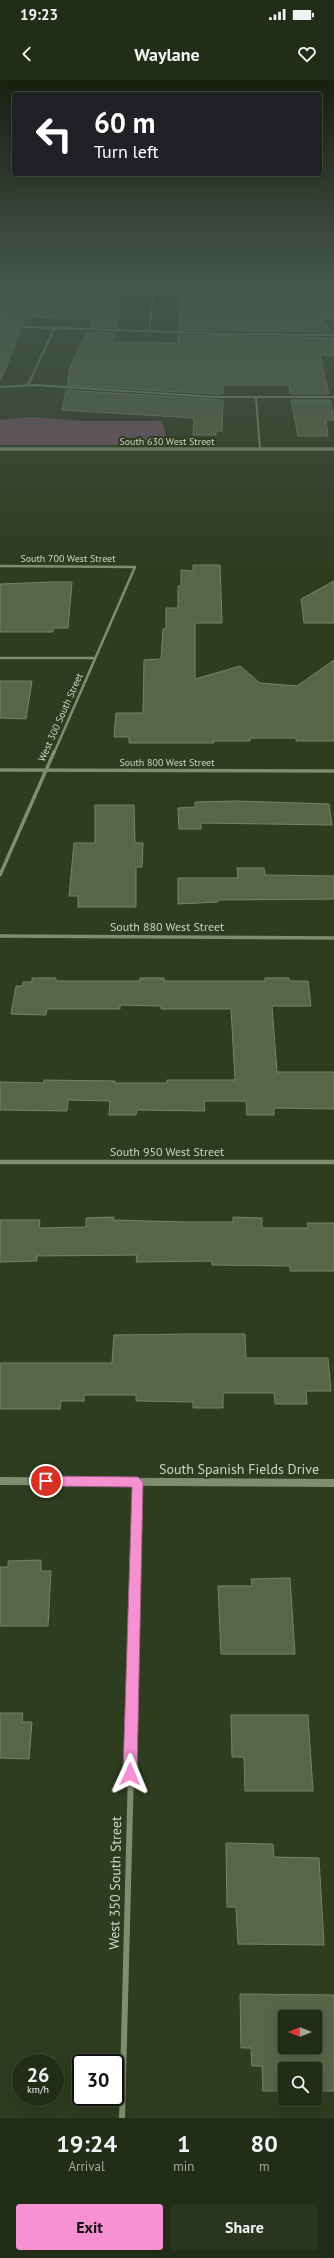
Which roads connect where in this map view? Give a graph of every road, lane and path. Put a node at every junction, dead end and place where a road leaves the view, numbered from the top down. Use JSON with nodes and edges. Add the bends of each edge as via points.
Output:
{"nodes":[{"id":1,"x":30,"y":381,"type":"edge"},
{"id":2,"x":28,"y":385,"type":"junction"},
{"id":3,"x":0,"y":387,"type":"edge"},
{"id":4,"x":334,"y":397,"type":"edge"},
{"id":5,"x":256,"y":398,"type":"junction"},
{"id":6,"x":0,"y":449,"type":"edge"},
{"id":7,"x":260,"y":449,"type":"junction"},
{"id":8,"x":334,"y":449,"type":"edge"},
{"id":9,"x":0,"y":566,"type":"edge"},
{"id":10,"x":135,"y":567,"type":"joint"},
{"id":11,"x":0,"y":658,"type":"edge"},
{"id":12,"x":95,"y":658,"type":"junction"},
{"id":13,"x":0,"y":770,"type":"edge"},
{"id":14,"x":46,"y":770,"type":"junction"},
{"id":15,"x":334,"y":770,"type":"edge"},
{"id":16,"x":0,"y":874,"type":"edge"},
{"id":17,"x":0,"y":936,"type":"edge"},
{"id":18,"x":334,"y":938,"type":"edge"},
{"id":19,"x":0,"y":1162,"type":"edge"},
{"id":20,"x":334,"y":1162,"type":"edge"},
{"id":21,"x":0,"y":1481,"type":"edge"},
{"id":22,"x":138,"y":1482,"type":"junction"},
{"id":23,"x":334,"y":1483,"type":"edge"},
{"id":24,"x":122,"y":2118,"type":"edge"}],
"edges":[{"from":1,"to":2,"type":"street"},
{"from":2,"to":3,"type":"street"},
{"from":2,"to":5,"type":"street"},
{"from":4,"to":5,"type":"street"},
{"from":5,"to":7,"type":"street"},
{"from":6,"to":7,"type":"street","name":"South 630 West Street"},
{"from":7,"to":8,"type":"street","name":"South 630 West Street"},
{"from":9,"to":10,"type":"street","name":"South 700 West Street"},
{"from":10,"to":12,"type":"street","name":"West 300 South Street"},
{"from":11,"to":12,"type":"street"},
{"from":12,"to":14,"type":"street","name":"West 300 South Street"},
{"from":13,"to":14,"type":"street","name":"South 800 West Street"},
{"from":14,"to":15,"type":"street","name":"South 800 West Street"},
{"from":14,"to":16,"type":"street","name":"West 300 South Street"},
{"from":17,"to":18,"type":"street","name":"South 880 West Street"},
{"from":19,"to":20,"type":"street","name":"South 950 West Street"},
{"from":21,"to":22,"type":"street","name":"South Spanish Fields Drive"},
{"from":22,"to":23,"type":"street","name":"South Spanish Fields Drive"},
{"from":22,"to":24,"type":"street","name":"West 350 South Street"}]}
